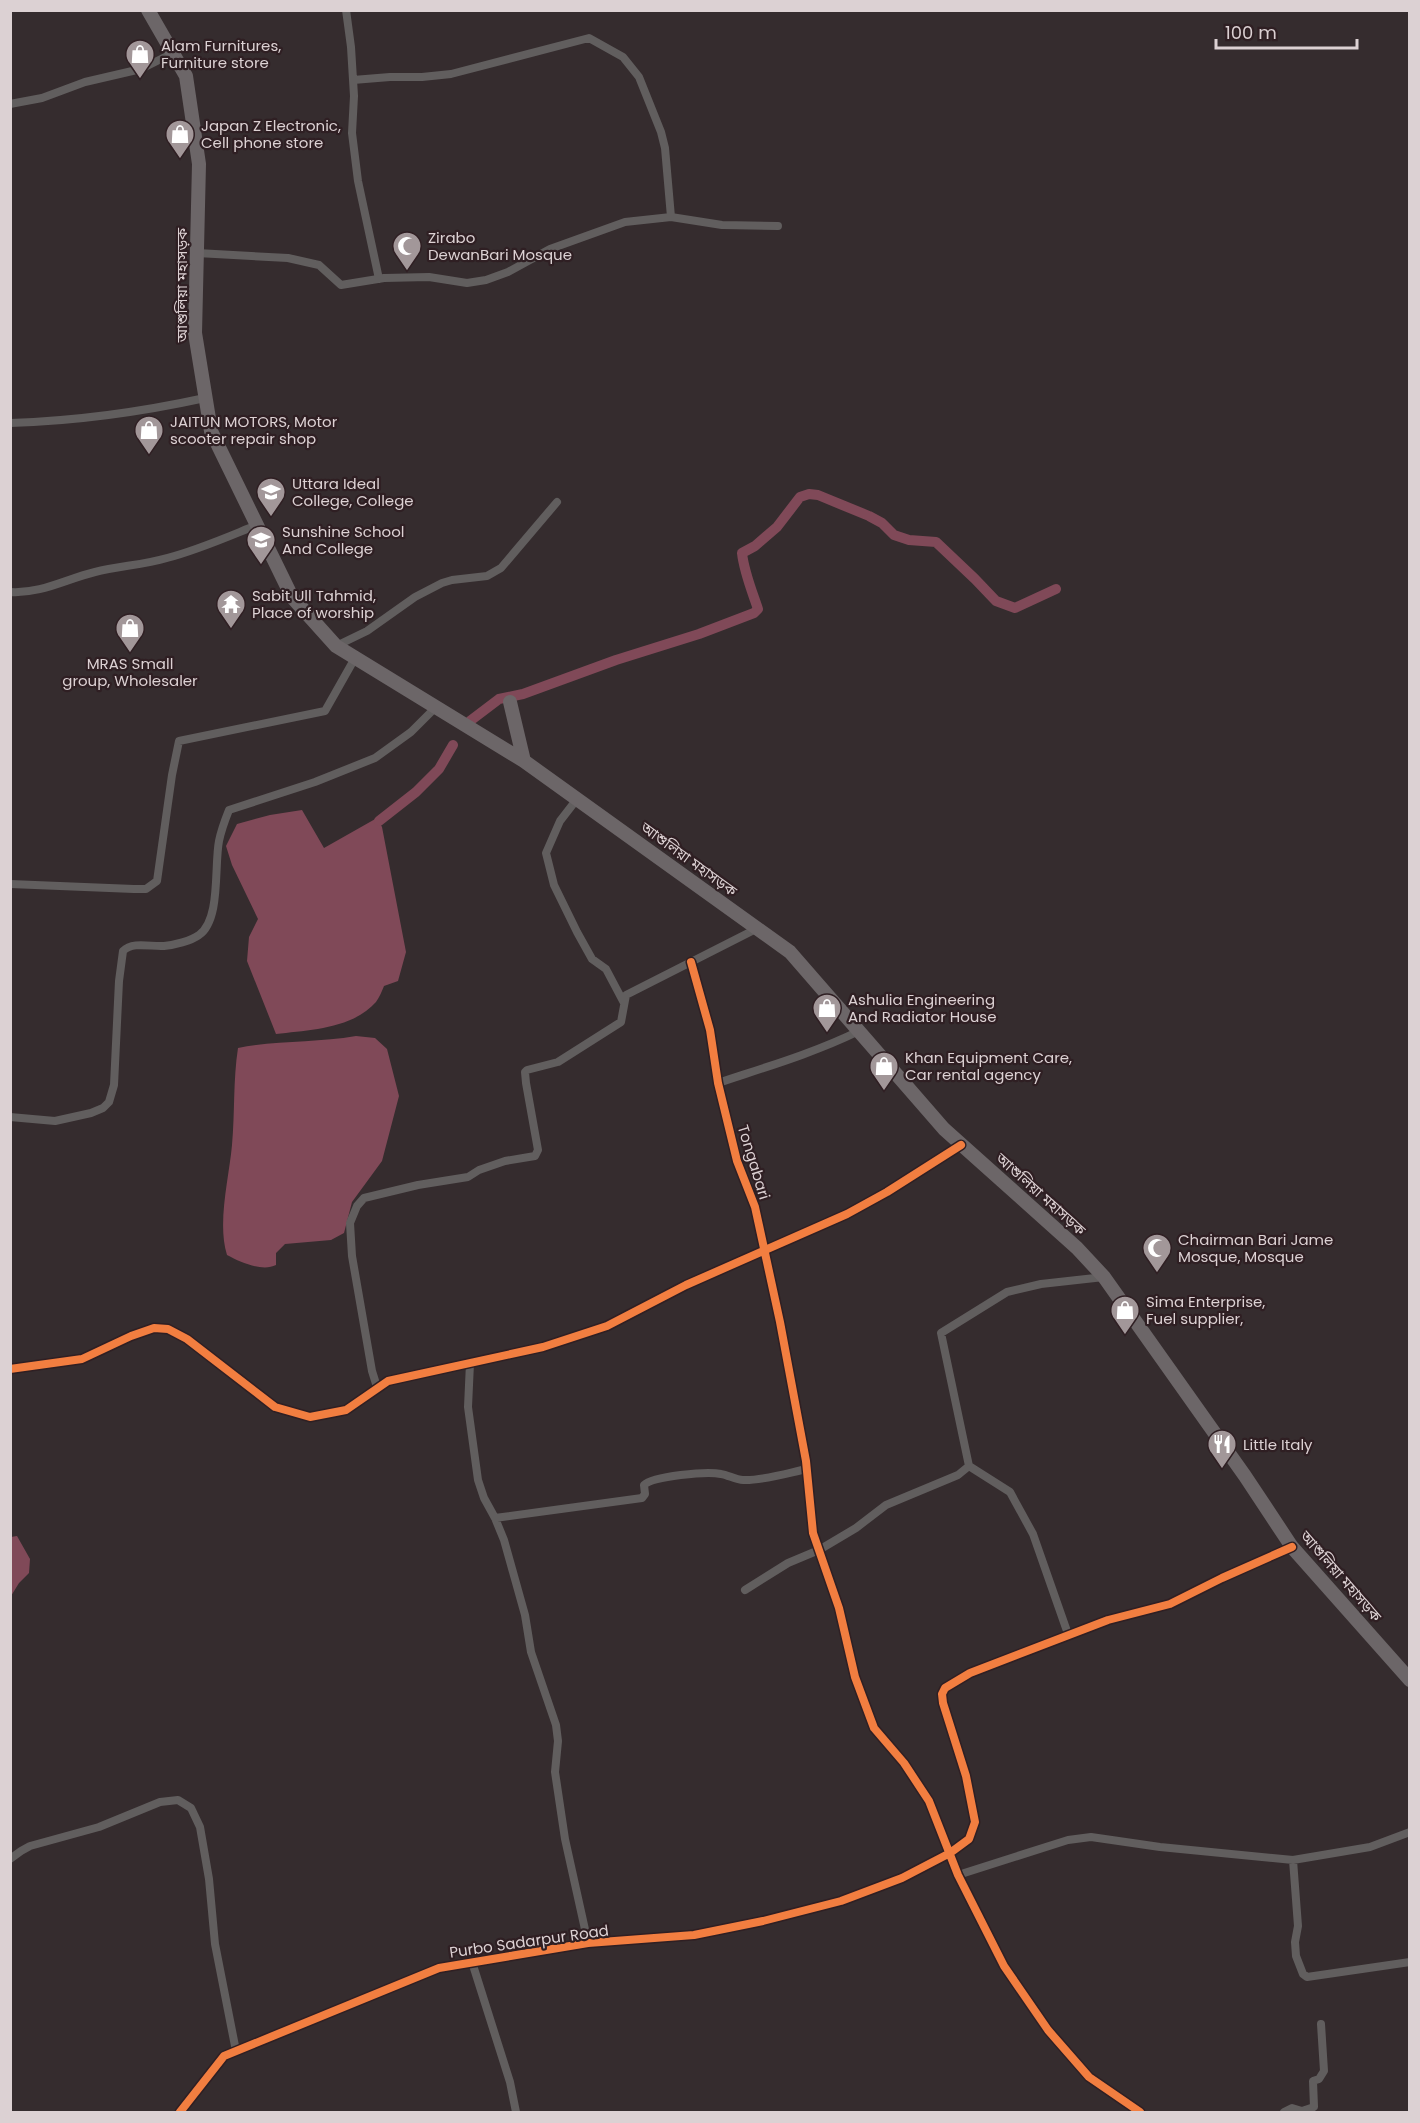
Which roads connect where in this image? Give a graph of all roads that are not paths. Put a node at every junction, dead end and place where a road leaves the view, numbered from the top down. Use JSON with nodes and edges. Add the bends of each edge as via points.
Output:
{"nodes":[{"id":1,"x":148,"y":10,"type":"edge"},
{"id":2,"x":346,"y":10,"type":"edge"},
{"id":3,"x":173,"y":53,"type":"junction"},
{"id":4,"x":353,"y":80,"type":"junction"},
{"id":5,"x":10,"y":104,"type":"edge"},
{"id":6,"x":671,"y":217,"type":"junction"},
{"id":7,"x":778,"y":226,"type":"dead end"},
{"id":8,"x":196,"y":253,"type":"junction"},
{"id":9,"x":379,"y":279,"type":"junction"},
{"id":10,"x":205,"y":398,"type":"junction"},
{"id":11,"x":10,"y":423,"type":"edge"},
{"id":12,"x":557,"y":502,"type":"dead end"},
{"id":13,"x":257,"y":525,"type":"junction"},
{"id":14,"x":10,"y":592,"type":"edge"},
{"id":15,"x":336,"y":646,"type":"junction"},
{"id":16,"x":355,"y":658,"type":"junction"},
{"id":17,"x":510,"y":702,"type":"dead end"},
{"id":18,"x":436,"y":707,"type":"junction"},
{"id":19,"x":524,"y":761,"type":"junction"},
{"id":20,"x":577,"y":799,"type":"junction"},
{"id":21,"x":10,"y":884,"type":"edge"},
{"id":22,"x":758,"y":928,"type":"junction"},
{"id":23,"x":691,"y":962,"type":"junction"},
{"id":24,"x":624,"y":1004,"type":"junction"},
{"id":25,"x":859,"y":1030,"type":"junction"},
{"id":26,"x":718,"y":1083,"type":"junction"},
{"id":27,"x":10,"y":1117,"type":"edge"},
{"id":28,"x":961,"y":1145,"type":"junction"},
{"id":29,"x":763,"y":1250,"type":"junction"},
{"id":30,"x":1104,"y":1277,"type":"junction"},
{"id":31,"x":470,"y":1363,"type":"junction"},
{"id":32,"x":10,"y":1369,"type":"edge"},
{"id":33,"x":377,"y":1387,"type":"junction"},
{"id":34,"x":969,"y":1466,"type":"junction"},
{"id":35,"x":807,"y":1469,"type":"junction"},
{"id":36,"x":495,"y":1518,"type":"junction"},
{"id":37,"x":1292,"y":1547,"type":"junction"},
{"id":38,"x":819,"y":1550,"type":"junction"},
{"id":39,"x":745,"y":1590,"type":"dead end"},
{"id":40,"x":1068,"y":1634,"type":"junction"},
{"id":41,"x":1410,"y":1680,"type":"edge"},
{"id":42,"x":1410,"y":1832,"type":"edge"},
{"id":43,"x":950,"y":1853,"type":"junction"},
{"id":44,"x":10,"y":1859,"type":"edge"},
{"id":45,"x":1293,"y":1860,"type":"junction"},
{"id":46,"x":958,"y":1875,"type":"junction"},
{"id":47,"x":588,"y":1943,"type":"junction"},
{"id":48,"x":472,"y":1962,"type":"junction"},
{"id":49,"x":1410,"y":1962,"type":"edge"},
{"id":50,"x":1321,"y":2024,"type":"dead end"},
{"id":51,"x":236,"y":2051,"type":"junction"},
{"id":52,"x":180,"y":2112,"type":"edge"},
{"id":53,"x":516,"y":2112,"type":"edge"},
{"id":54,"x":1140,"y":2112,"type":"edge"},
{"id":55,"x":1284,"y":2112,"type":"edge"}],
"edges":[{"from":1,"to":3,"type":"highway","name":"আশুলিয়া মহাসড়ক"},
{"from":2,"to":4,"type":"street"},
{"from":3,"to":5,"type":"street","via":[[141,69]]},
{"from":3,"to":8,"type":"highway","name":"আশুলিয়া মহাসড়ক","via":[[186,75],[199,164]]},
{"from":4,"to":6,"type":"street","via":[[451,74],[589,38],[623,57],[639,77],[665,148]]},
{"from":4,"to":9,"type":"street","via":[[352,133],[358,181]]},
{"from":6,"to":7,"type":"street","via":[[722,225]]},
{"from":6,"to":9,"type":"street","via":[[625,222],[550,249],[486,280]]},
{"from":8,"to":9,"type":"street","via":[[298,260],[319,265],[340,285]]},
{"from":8,"to":10,"type":"highway","name":"আশুলিয়া মহাসড়ক","via":[[195,333]]},
{"from":10,"to":11,"type":"street","via":[[96,418]]},
{"from":10,"to":13,"type":"highway","name":"আশুলিয়া মহাসড়ক","via":[[211,431]]},
{"from":12,"to":15,"type":"street","via":[[501,568],[487,576],[442,583]]},
{"from":13,"to":14,"type":"street","via":[[165,558],[94,572],[29,592]]},
{"from":13,"to":15,"type":"highway","name":"আশুলিয়া মহাসড়ক","via":[[292,597]]},
{"from":15,"to":16,"type":"highway","name":"আশুলিয়া মহাসড়ক"},
{"from":16,"to":18,"type":"highway","name":"আশুলিয়া মহাসড়ক"},
{"from":16,"to":21,"type":"street","via":[[325,711],[179,741],[157,881],[146,889]]},
{"from":17,"to":19,"type":"highway"},
{"from":18,"to":19,"type":"highway","name":"আশুলিয়া মহাসড়ক"},
{"from":18,"to":27,"type":"street","via":[[411,732],[375,758],[229,810],[219,842],[206,930],[193,939],[165,946],[138,945],[123,951],[114,1085],[109,1102],[91,1113],[55,1121]]},
{"from":19,"to":20,"type":"highway","name":"আশুলিয়া মহাসড়ক"},
{"from":20,"to":22,"type":"highway","name":"আশুলিয়া মহাসড়ক"},
{"from":20,"to":24,"type":"street","via":[[560,821],[546,853],[554,885],[577,932],[592,959],[606,969]]},
{"from":22,"to":23,"type":"street"},
{"from":22,"to":25,"type":"highway","name":"আশুলিয়া মহাসড়ক","via":[[790,951]]},
{"from":23,"to":24,"type":"street","via":[[626,995]]},
{"from":23,"to":26,"type":"street","name":"Tongabari","via":[[710,1030]]},
{"from":24,"to":33,"type":"street","via":[[621,1022],[571,1056],[525,1072],[538,1150],[535,1156],[505,1161],[468,1177],[364,1198],[357,1206],[350,1223],[352,1256]]},
{"from":25,"to":26,"type":"street","via":[[801,1056]]},
{"from":25,"to":28,"type":"highway","name":"আশুলিয়া মহাসড়ক"},
{"from":26,"to":29,"type":"street","name":"Tongabari"},
{"from":28,"to":29,"type":"street","via":[[847,1214]]},
{"from":28,"to":30,"type":"highway","name":"আশুলিয়া মহাসড়ক"},
{"from":29,"to":31,"type":"street","via":[[607,1326],[543,1347]]},
{"from":29,"to":35,"type":"street","name":"Tongabari"},
{"from":30,"to":34,"type":"street","via":[[1006,1292],[941,1333]]},
{"from":30,"to":37,"type":"highway","name":"আশুলিয়া মহাসড়ক"},
{"from":31,"to":33,"type":"street","via":[[388,1381]]},
{"from":31,"to":36,"type":"street","via":[[468,1407],[472,1441],[483,1498]]},
{"from":32,"to":33,"type":"street","via":[[82,1359],[154,1328],[168,1329],[187,1340],[275,1407],[310,1417],[346,1410]]},
{"from":34,"to":38,"type":"street","via":[[958,1475],[886,1506]]},
{"from":34,"to":40,"type":"street","via":[[1010,1492],[1033,1534]]},
{"from":35,"to":36,"type":"street","via":[[742,1480],[704,1473],[670,1478],[647,1482],[642,1498]]},
{"from":35,"to":38,"type":"street","name":"Tongabari","via":[[813,1533]]},
{"from":36,"to":47,"type":"street","via":[[514,1572],[531,1652],[556,1725],[555,1772]]},
{"from":37,"to":40,"type":"street","via":[[1170,1604]]},
{"from":37,"to":41,"type":"highway","name":"আশুলিয়া মহাসড়ক"},
{"from":38,"to":39,"type":"street","via":[[788,1563]]},
{"from":38,"to":43,"type":"street","name":"Tongabari","via":[[839,1608],[855,1677],[874,1728],[929,1801]]},
{"from":40,"to":43,"type":"street","name":"Purbo Sadarpur Road","via":[[970,1673],[945,1688],[942,1694],[975,1822],[969,1839]]},
{"from":42,"to":45,"type":"street","via":[[1370,1847]]},
{"from":43,"to":46,"type":"street","name":"Tongabari"},
{"from":43,"to":47,"type":"street","name":"Purbo Sadarpur Road","via":[[902,1878],[841,1901],[763,1921],[694,1935]]},
{"from":44,"to":51,"type":"street","via":[[30,1846],[99,1827],[160,1803],[178,1800],[191,1808],[200,1827],[215,1944]]},
{"from":45,"to":46,"type":"street","via":[[1091,1837],[1068,1839]]},
{"from":45,"to":49,"type":"street","via":[[1296,1956],[1303,1974],[1307,1977]]},
{"from":46,"to":54,"type":"street","name":"Tongabari","via":[[1004,1966],[1048,2030],[1089,2077]]},
{"from":47,"to":48,"type":"street","name":"Purbo Sadarpur Road"},
{"from":48,"to":51,"type":"street","name":"Purbo Sadarpur Road","via":[[439,1968]]},
{"from":48,"to":53,"type":"street"},
{"from":50,"to":55,"type":"street","via":[[1324,2071],[1313,2081],[1314,2107]]},
{"from":51,"to":52,"type":"street","name":"Purbo Sadarpur Road","via":[[224,2056]]}]}
